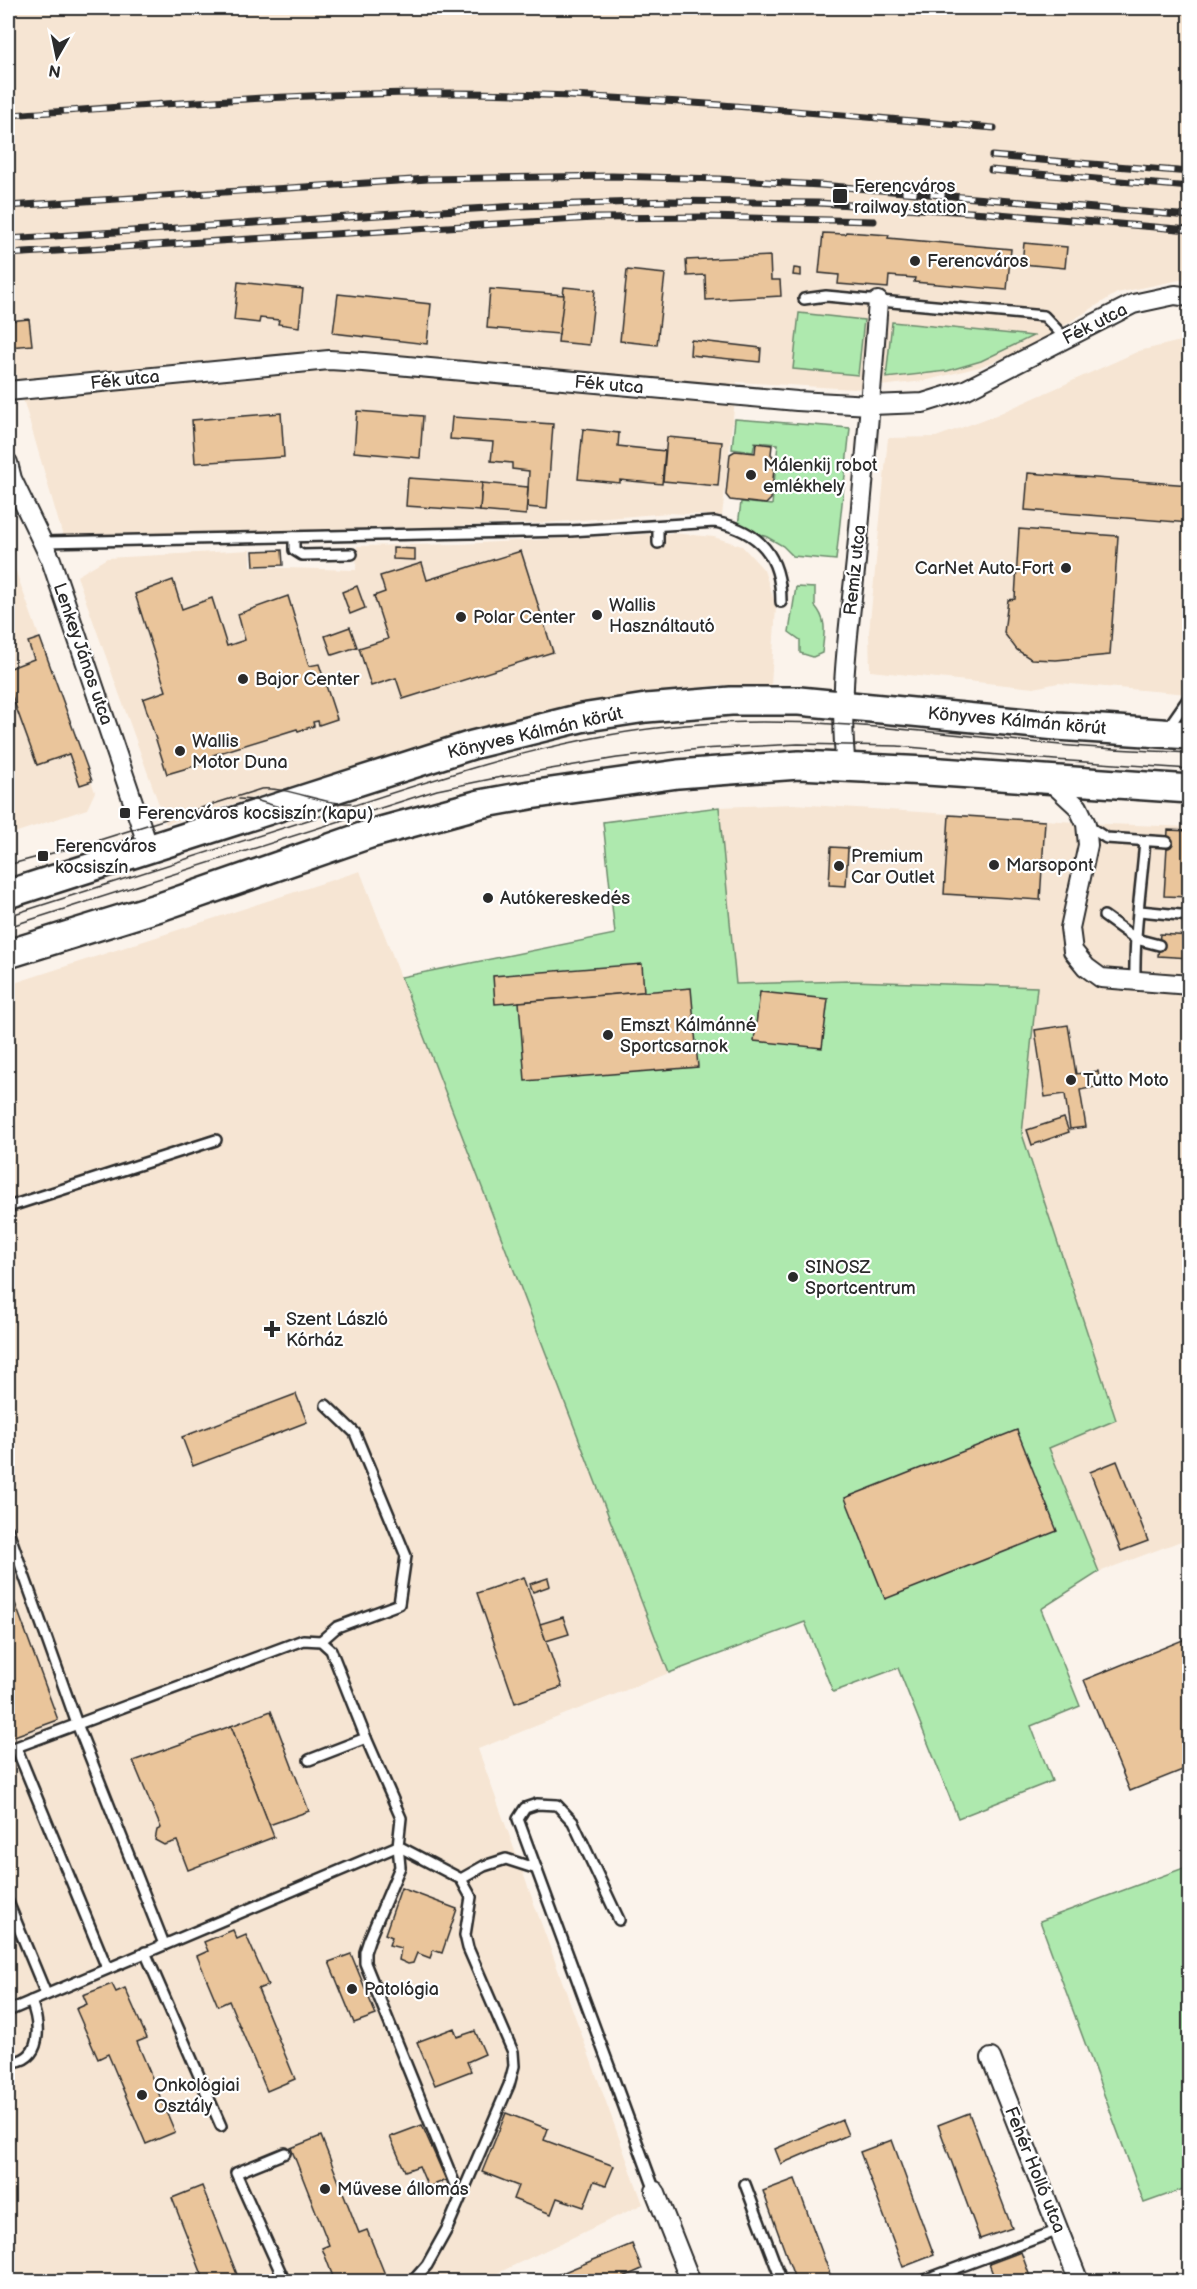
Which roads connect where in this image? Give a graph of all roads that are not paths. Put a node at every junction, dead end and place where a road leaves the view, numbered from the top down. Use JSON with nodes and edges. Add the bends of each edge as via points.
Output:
{"nodes":[{"id":1,"x":1190,"y":297,"type":"edge"},
{"id":2,"x":804,"y":298,"type":"dead end"},
{"id":3,"x":878,"y":301,"type":"junction"},
{"id":4,"x":1066,"y":339,"type":"junction"},
{"id":5,"x":8,"y":391,"type":"edge"},
{"id":6,"x":871,"y":405,"type":"junction"},
{"id":7,"x":8,"y":464,"type":"edge"},
{"id":8,"x":658,"y":526,"type":"junction"},
{"id":9,"x":294,"y":537,"type":"junction"},
{"id":10,"x":44,"y":542,"type":"junction"},
{"id":11,"x":658,"y":543,"type":"dead end"},
{"id":12,"x":352,"y":554,"type":"dead end"},
{"id":13,"x":782,"y":602,"type":"dead end"},
{"id":14,"x":1190,"y":696,"type":"edge"},
{"id":15,"x":844,"y":704,"type":"junction"},
{"id":16,"x":1177,"y":735,"type":"edge"},
{"id":17,"x":846,"y":767,"type":"junction"},
{"id":18,"x":1049,"y":780,"type":"junction"},
{"id":19,"x":1190,"y":789,"type":"edge"},
{"id":20,"x":1086,"y":824,"type":"junction"},
{"id":21,"x":1145,"y":841,"type":"junction"},
{"id":22,"x":1167,"y":842,"type":"dead end"},
{"id":23,"x":148,"y":849,"type":"junction"},
{"id":24,"x":8,"y":894,"type":"edge"},
{"id":25,"x":1140,"y":910,"type":"junction"},
{"id":26,"x":1104,"y":916,"type":"dead end"},
{"id":27,"x":1190,"y":916,"type":"edge"},
{"id":28,"x":1136,"y":939,"type":"junction"},
{"id":29,"x":1158,"y":945,"type":"dead end"},
{"id":30,"x":8,"y":954,"type":"edge"},
{"id":31,"x":1135,"y":981,"type":"junction"},
{"id":32,"x":1190,"y":985,"type":"edge"},
{"id":33,"x":216,"y":1140,"type":"dead end"},
{"id":34,"x":8,"y":1207,"type":"edge"},
{"id":35,"x":326,"y":1405,"type":"dead end"},
{"id":36,"x":8,"y":1530,"type":"edge"},
{"id":37,"x":321,"y":1641,"type":"junction"},
{"id":38,"x":77,"y":1724,"type":"junction"},
{"id":39,"x":366,"y":1738,"type":"junction"},
{"id":40,"x":12,"y":1749,"type":"edge"},
{"id":41,"x":309,"y":1760,"type":"dead end"},
{"id":42,"x":398,"y":1846,"type":"junction"},
{"id":43,"x":537,"y":1869,"type":"junction"},
{"id":44,"x":461,"y":1879,"type":"junction"},
{"id":45,"x":8,"y":1902,"type":"edge"},
{"id":46,"x":619,"y":1920,"type":"dead end"},
{"id":47,"x":164,"y":1944,"type":"junction"},
{"id":48,"x":145,"y":1952,"type":"junction"},
{"id":49,"x":107,"y":1968,"type":"junction"},
{"id":50,"x":46,"y":1994,"type":"junction"},
{"id":51,"x":31,"y":2001,"type":"junction"},
{"id":52,"x":8,"y":2011,"type":"edge"},
{"id":53,"x":991,"y":2058,"type":"dead end"},
{"id":54,"x":8,"y":2062,"type":"edge"},
{"id":55,"x":221,"y":2126,"type":"dead end"},
{"id":56,"x":285,"y":2153,"type":"dead end"},
{"id":57,"x":745,"y":2184,"type":"dead end"},
{"id":58,"x":655,"y":2191,"type":"joint"},
{"id":59,"x":460,"y":2197,"type":"junction"},
{"id":60,"x":1059,"y":2230,"type":"junction"},
{"id":61,"x":285,"y":2282,"type":"edge"},
{"id":62,"x":412,"y":2282,"type":"edge"},
{"id":63,"x":691,"y":2282,"type":"edge"},
{"id":64,"x":782,"y":2282,"type":"edge"},
{"id":65,"x":919,"y":2282,"type":"edge"},
{"id":66,"x":1079,"y":2282,"type":"edge"}],
"edges":[{"from":1,"to":4,"type":"street","name":"Fék utca","via":[[1175,295],[1133,304]]},
{"from":2,"to":3,"type":"lane"},
{"from":3,"to":4,"type":"lane","via":[[1044,316]]},
{"from":3,"to":6,"type":"street","name":"Remíz utca"},
{"from":4,"to":6,"type":"street","name":"Fék utca","via":[[965,390],[923,403]]},
{"from":5,"to":6,"type":"street","name":"Fék utca","via":[[328,360]]},
{"from":6,"to":15,"type":"street","name":"Remíz utca"},
{"from":7,"to":10,"type":"street","name":"Lenkey János utca"},
{"from":8,"to":9,"type":"lane","via":[[561,532]]},
{"from":8,"to":11,"type":"lane"},
{"from":8,"to":13,"type":"lane","via":[[716,522],[749,533],[772,557]]},
{"from":9,"to":10,"type":"lane"},
{"from":9,"to":12,"type":"lane","via":[[294,550],[302,555]]},
{"from":10,"to":23,"type":"street","name":"Lenkey János utca"},
{"from":14,"to":16,"type":"lane"},
{"from":15,"to":16,"type":"main road","name":"Könyves Kálmán körút"},
{"from":15,"to":17,"type":"street","name":"Remíz utca"},
{"from":15,"to":23,"type":"main road","name":"Könyves Kálmán körút","via":[[731,701],[581,718],[472,745]]},
{"from":17,"to":18,"type":"main road"},
{"from":17,"to":30,"type":"main road","via":[[799,765],[689,773],[480,804],[370,834],[163,906]]},
{"from":18,"to":19,"type":"main road"},
{"from":18,"to":20,"type":"street","via":[[1078,807]]},
{"from":20,"to":21,"type":"lane","via":[[1106,838]]},
{"from":20,"to":31,"type":"street","via":[[1088,845],[1070,928],[1073,951],[1101,978]]},
{"from":21,"to":22,"type":"lane"},
{"from":21,"to":25,"type":"lane"},
{"from":23,"to":24,"type":"main road","name":"Könyves Kálmán körút"},
{"from":25,"to":27,"type":"lane"},
{"from":25,"to":28,"type":"lane"},
{"from":26,"to":28,"type":"lane"},
{"from":28,"to":29,"type":"lane"},
{"from":28,"to":31,"type":"lane"},
{"from":31,"to":32,"type":"street"},
{"from":33,"to":34,"type":"lane"},
{"from":35,"to":37,"type":"lane","via":[[355,1433],[406,1556],[399,1604],[337,1627]]},
{"from":36,"to":38,"type":"lane"},
{"from":37,"to":38,"type":"lane","via":[[303,1640]]},
{"from":37,"to":39,"type":"lane","via":[[331,1650]]},
{"from":38,"to":40,"type":"lane"},
{"from":38,"to":47,"type":"lane"},
{"from":39,"to":41,"type":"lane"},
{"from":39,"to":42,"type":"lane","via":[[400,1818]]},
{"from":40,"to":49,"type":"lane"},
{"from":42,"to":44,"type":"lane"},
{"from":42,"to":47,"type":"lane"},
{"from":42,"to":59,"type":"lane","via":[[400,1867],[369,1940],[365,1963]]},
{"from":43,"to":44,"type":"lane","via":[[506,1859]]},
{"from":43,"to":46,"type":"lane","via":[[518,1819],[525,1808],[557,1805],[573,1822]]},
{"from":43,"to":58,"type":"lane"},
{"from":44,"to":59,"type":"lane","via":[[471,1897],[465,1935],[468,1948],[513,2052],[514,2066]]},
{"from":45,"to":50,"type":"lane"},
{"from":47,"to":48,"type":"lane"},
{"from":48,"to":49,"type":"lane"},
{"from":48,"to":55,"type":"lane"},
{"from":49,"to":50,"type":"lane"},
{"from":50,"to":51,"type":"lane"},
{"from":51,"to":52,"type":"lane"},
{"from":51,"to":54,"type":"lane","via":[[37,2017],[36,2044],[25,2058]]},
{"from":53,"to":60,"type":"street","name":"Fehér Holló utca"},
{"from":56,"to":61,"type":"lane","via":[[236,2173]]},
{"from":57,"to":64,"type":"lane"},
{"from":58,"to":63,"type":"street"},
{"from":59,"to":62,"type":"lane","via":[[427,2265]]},
{"from":60,"to":65,"type":"lane"},
{"from":60,"to":66,"type":"street","name":"Fehér Holló utca"}]}
